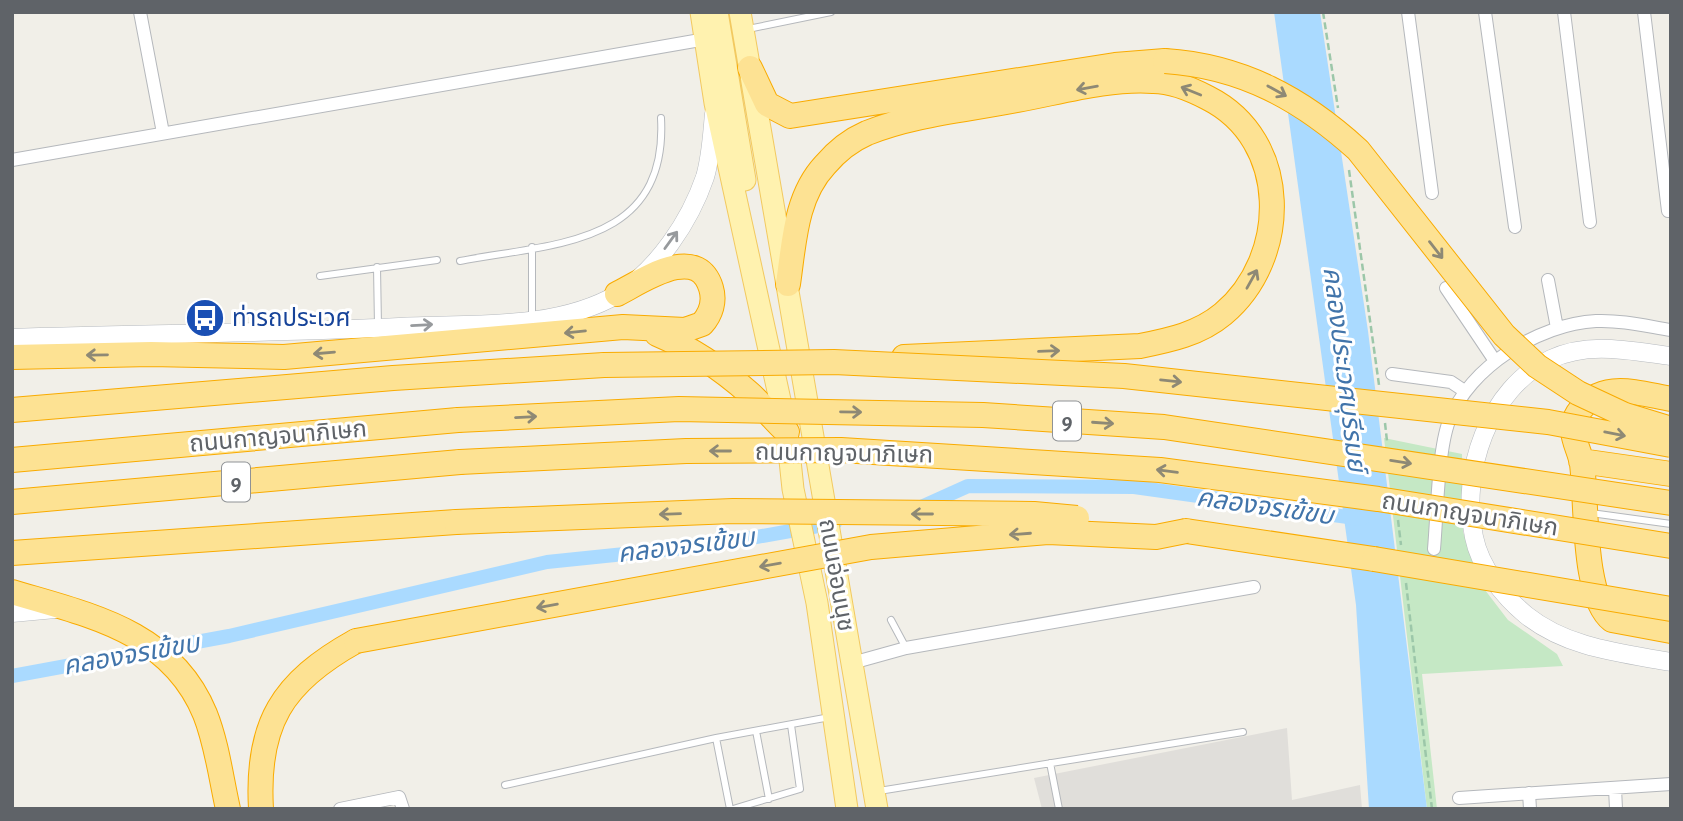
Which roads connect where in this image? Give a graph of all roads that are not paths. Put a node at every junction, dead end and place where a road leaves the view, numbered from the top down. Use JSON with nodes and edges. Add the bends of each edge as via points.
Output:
{"nodes":[{"id":1,"x":140,"y":12,"type":"edge"},
{"id":2,"x":701,"y":12,"type":"edge"},
{"id":3,"x":717,"y":12,"type":"edge"},
{"id":4,"x":831,"y":12,"type":"edge"},
{"id":5,"x":1408,"y":12,"type":"edge"},
{"id":6,"x":1485,"y":12,"type":"edge"},
{"id":7,"x":1564,"y":12,"type":"edge"},
{"id":8,"x":1644,"y":12,"type":"edge"},
{"id":9,"x":741,"y":21,"type":"edge"},
{"id":10,"x":706,"y":38,"type":"junction"},
{"id":11,"x":750,"y":68,"type":"junction"},
{"id":12,"x":1160,"y":71,"type":"junction"},
{"id":13,"x":715,"y":103,"type":"junction"},
{"id":14,"x":661,"y":118,"type":"dead end"},
{"id":15,"x":163,"y":133,"type":"junction"},
{"id":16,"x":1666,"y":150,"type":"edge"},
{"id":17,"x":12,"y":160,"type":"edge"},
{"id":18,"x":1432,"y":193,"type":"dead end"},
{"id":19,"x":1668,"y":211,"type":"dead end"},
{"id":20,"x":1590,"y":222,"type":"dead end"},
{"id":21,"x":1515,"y":227,"type":"dead end"},
{"id":22,"x":532,"y":247,"type":"junction"},
{"id":23,"x":437,"y":260,"type":"dead end"},
{"id":24,"x":460,"y":261,"type":"dead end"},
{"id":25,"x":377,"y":267,"type":"junction"},
{"id":26,"x":320,"y":275,"type":"dead end"},
{"id":27,"x":1548,"y":280,"type":"dead end"},
{"id":28,"x":788,"y":284,"type":"junction"},
{"id":29,"x":1446,"y":288,"type":"dead end"},
{"id":30,"x":617,"y":294,"type":"junction"},
{"id":31,"x":765,"y":294,"type":"junction"},
{"id":32,"x":532,"y":320,"type":"junction"},
{"id":33,"x":378,"y":327,"type":"junction"},
{"id":34,"x":643,"y":328,"type":"junction"},
{"id":35,"x":1557,"y":328,"type":"junction"},
{"id":36,"x":1671,"y":330,"type":"edge"},
{"id":37,"x":12,"y":338,"type":"edge"},
{"id":38,"x":796,"y":342,"type":"junction"},
{"id":39,"x":769,"y":351,"type":"junction"},
{"id":40,"x":1671,"y":356,"type":"edge"},
{"id":41,"x":12,"y":357,"type":"edge"},
{"id":42,"x":1495,"y":361,"type":"junction"},
{"id":43,"x":834,"y":362,"type":"junction"},
{"id":44,"x":1392,"y":374,"type":"dead end"},
{"id":45,"x":1463,"y":390,"type":"junction"},
{"id":46,"x":1671,"y":399,"type":"edge"},
{"id":47,"x":12,"y":408,"type":"edge"},
{"id":48,"x":1671,"y":429,"type":"edge"},
{"id":49,"x":787,"y":432,"type":"junction"},
{"id":50,"x":1671,"y":445,"type":"edge"},
{"id":51,"x":12,"y":460,"type":"edge"},
{"id":52,"x":1581,"y":461,"type":"junction"},
{"id":53,"x":1671,"y":474,"type":"edge"},
{"id":54,"x":12,"y":502,"type":"edge"},
{"id":55,"x":1671,"y":503,"type":"edge"},
{"id":56,"x":1585,"y":512,"type":"junction"},
{"id":57,"x":1671,"y":524,"type":"edge"},
{"id":58,"x":1186,"y":531,"type":"junction"},
{"id":59,"x":1671,"y":545,"type":"edge"},
{"id":60,"x":1434,"y":549,"type":"dead end"},
{"id":61,"x":12,"y":553,"type":"edge"},
{"id":62,"x":1254,"y":587,"type":"dead end"},
{"id":63,"x":12,"y":592,"type":"edge"},
{"id":64,"x":65,"y":608,"type":"junction"},
{"id":65,"x":1671,"y":609,"type":"edge"},
{"id":66,"x":12,"y":613,"type":"edge"},
{"id":67,"x":891,"y":620,"type":"dead end"},
{"id":68,"x":1671,"y":631,"type":"edge"},
{"id":69,"x":906,"y":648,"type":"junction"},
{"id":70,"x":1671,"y":662,"type":"edge"},
{"id":71,"x":852,"y":663,"type":"junction"},
{"id":72,"x":832,"y":716,"type":"junction"},
{"id":73,"x":790,"y":724,"type":"junction"},
{"id":74,"x":756,"y":731,"type":"junction"},
{"id":75,"x":1243,"y":732,"type":"dead end"},
{"id":76,"x":716,"y":738,"type":"junction"},
{"id":77,"x":1050,"y":763,"type":"junction"},
{"id":78,"x":1671,"y":784,"type":"edge"},
{"id":79,"x":505,"y":785,"type":"dead end"},
{"id":80,"x":1615,"y":788,"type":"junction"},
{"id":81,"x":1529,"y":793,"type":"junction"},
{"id":82,"x":1459,"y":798,"type":"dead end"},
{"id":83,"x":769,"y":799,"type":"junction"},
{"id":84,"x":875,"y":800,"type":"edge"},
{"id":85,"x":228,"y":809,"type":"edge"},
{"id":86,"x":261,"y":809,"type":"edge"},
{"id":87,"x":340,"y":809,"type":"edge"},
{"id":88,"x":403,"y":809,"type":"edge"},
{"id":89,"x":731,"y":809,"type":"edge"},
{"id":90,"x":847,"y":809,"type":"edge"},
{"id":91,"x":1059,"y":809,"type":"edge"},
{"id":92,"x":1530,"y":809,"type":"edge"},
{"id":93,"x":1616,"y":809,"type":"edge"}],
"edges":[{"from":1,"to":15,"type":"street"},
{"from":2,"to":10,"type":"main road","name":"ถนนอ่อนนุช"},
{"from":3,"to":31,"type":"main road","name":"ถนนอ่อนนุช"},
{"from":4,"to":9,"type":"lane"},
{"from":5,"to":18,"type":"street"},
{"from":6,"to":21,"type":"street"},
{"from":7,"to":20,"type":"street"},
{"from":8,"to":16,"type":"street"},
{"from":9,"to":11,"type":"main road","name":"ถนนอ่อนนุช"},
{"from":10,"to":13,"type":"main road","name":"ถนนอ่อนนุช"},
{"from":10,"to":15,"type":"street"},
{"from":11,"to":12,"type":"highway","via":[[766,104],[790,117],[1115,65]]},
{"from":11,"to":28,"type":"main road","name":"ถนนอ่อนนุช"},
{"from":12,"to":28,"type":"highway","one_way":true,"via":[[903,121],[863,135],[839,150],[807,191],[797,221]]},
{"from":43,"to":12,"type":"highway","one_way":true,"bridge":true,"via":[[1140,346],[1173,340],[1223,315],[1252,281],[1262,260],[1273,209],[1271,181],[1259,151],[1232,115]]},
{"from":12,"to":48,"type":"highway","one_way":true,"bridge":true,"via":[[1200,63],[1261,82],[1331,125],[1358,150],[1504,335],[1537,366],[1578,393],[1625,415]]},
{"from":30,"to":13,"type":"main road","one_way":true,"via":[[652,264],[693,206],[706,174]]},
{"from":13,"to":39,"type":"main road","name":"ถนนอ่อนนุช"},
{"from":14,"to":22,"type":"lane","via":[[659,165],[634,208],[598,233]]},
{"from":15,"to":17,"type":"street"},
{"from":16,"to":19,"type":"street"},
{"from":22,"to":24,"type":"lane"},
{"from":22,"to":32,"type":"lane"},
{"from":23,"to":25,"type":"lane"},
{"from":25,"to":26,"type":"lane"},
{"from":25,"to":33,"type":"lane"},
{"from":27,"to":35,"type":"street"},
{"from":28,"to":38,"type":"main road","name":"ถนนอ่อนนุช"},
{"from":29,"to":42,"type":"street"},
{"from":30,"to":32,"type":"main road","via":[[578,310]]},
{"from":30,"to":34,"type":"highway","via":[[679,266],[698,271],[708,282],[711,309],[698,327],[678,331]]},
{"from":31,"to":38,"type":"main road","name":"ถนนอ่อนนุช"},
{"from":31,"to":39,"type":"main road","name":"ถนนอ่อนนุช"},
{"from":33,"to":32,"type":"main road","one_way":true},
{"from":33,"to":37,"type":"main road"},
{"from":34,"to":41,"type":"highway","one_way":true,"via":[[284,357]]},
{"from":34,"to":49,"type":"highway","via":[[711,365],[749,393]]},
{"from":35,"to":36,"type":"street","via":[[1595,321]]},
{"from":35,"to":42,"type":"street"},
{"from":38,"to":71,"type":"main road","name":"ถนนอ่อนนุช","bridge":true},
{"from":39,"to":49,"type":"main road","name":"ถนนอ่อนนุช"},
{"from":40,"to":70,"type":"main road","via":[[1606,347],[1549,359],[1499,404],[1480,445],[1471,489],[1474,539],[1485,565],[1496,584],[1526,615],[1571,642]]},
{"from":42,"to":45,"type":"street"},
{"from":43,"to":47,"type":"highway","bridge":true,"via":[[651,363]]},
{"from":43,"to":50,"type":"highway","one_way":true,"bridge":true,"via":[[1124,376],[1548,422]]},
{"from":44,"to":45,"type":"street","via":[[1451,382]]},
{"from":45,"to":60,"type":"street","via":[[1446,430]]},
{"from":46,"to":52,"type":"highway","via":[[1623,390],[1600,393],[1579,411],[1572,424]]},
{"from":49,"to":72,"type":"main road","name":"ถนนอ่อนนุช","bridge":true},
{"from":51,"to":55,"type":"highway","name":"ถนนกาญจนาภิเษก","number":"9","one_way":true,"bridge":true,"via":[[458,420],[679,410],[983,415],[1136,425]]},
{"from":52,"to":53,"type":"highway"},
{"from":52,"to":56,"type":"highway"},
{"from":59,"to":54,"type":"highway","name":"ถนนกาญจนาภิเษก","number":"9","one_way":true,"bridge":true,"via":[[1160,470],[841,450],[686,451],[460,462]]},
{"from":56,"to":57,"type":"lane"},
{"from":56,"to":68,"type":"highway","via":[[1589,563],[1607,616]]},
{"from":58,"to":61,"type":"highway","one_way":true,"bridge":true,"via":[[1034,514],[733,511],[456,522]]},
{"from":58,"to":65,"type":"highway","bridge":true,"via":[[1458,571]]},
{"from":58,"to":86,"type":"highway","one_way":true,"bridge":true,"via":[[1156,537],[1048,532],[871,547],[356,641],[327,657],[282,703],[259,768]]},
{"from":62,"to":69,"type":"street"},
{"from":63,"to":64,"type":"highway"},
{"from":64,"to":66,"type":"main road"},
{"from":64,"to":85,"type":"highway","via":[[103,618],[154,648],[194,691],[214,743]]},
{"from":67,"to":69,"type":"lane"},
{"from":69,"to":71,"type":"street"},
{"from":71,"to":84,"type":"main road","name":"ถนนอ่อนนุช"},
{"from":72,"to":73,"type":"lane"},
{"from":72,"to":90,"type":"main road","name":"ถนนอ่อนนุช"},
{"from":73,"to":74,"type":"lane"},
{"from":73,"to":83,"type":"lane","via":[[801,786],[796,792]]},
{"from":74,"to":76,"type":"lane"},
{"from":74,"to":83,"type":"lane"},
{"from":75,"to":77,"type":"lane"},
{"from":76,"to":79,"type":"lane"},
{"from":76,"to":89,"type":"lane"},
{"from":77,"to":84,"type":"lane"},
{"from":77,"to":91,"type":"lane"},
{"from":78,"to":80,"type":"street"},
{"from":80,"to":81,"type":"street"},
{"from":80,"to":93,"type":"street"},
{"from":81,"to":82,"type":"street"},
{"from":81,"to":92,"type":"street"},
{"from":83,"to":89,"type":"lane"},
{"from":87,"to":88,"type":"street","via":[[399,797]]}]}
